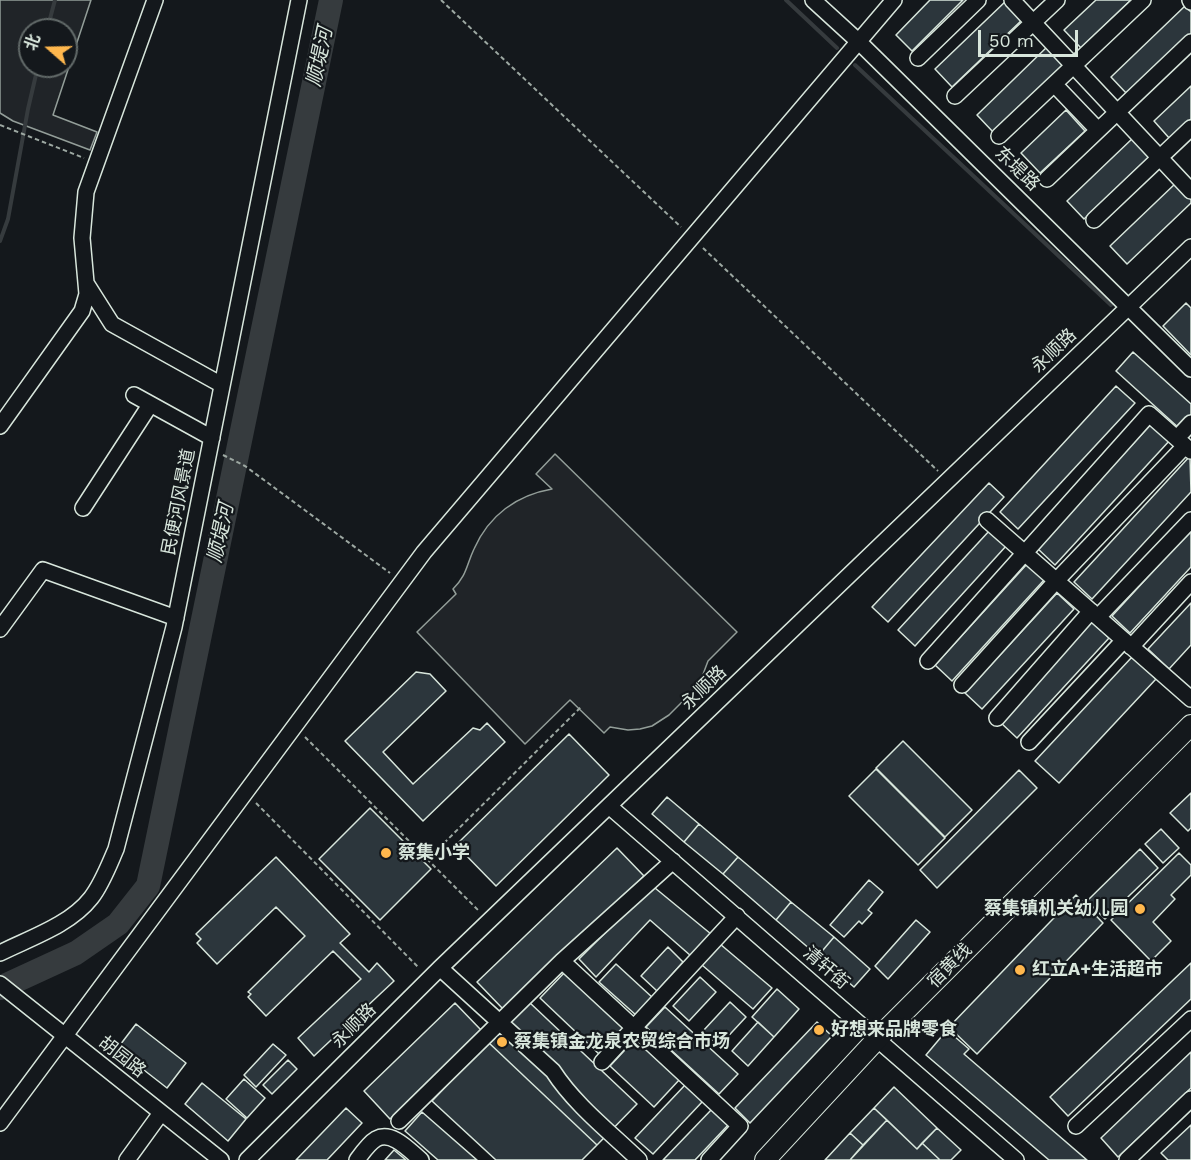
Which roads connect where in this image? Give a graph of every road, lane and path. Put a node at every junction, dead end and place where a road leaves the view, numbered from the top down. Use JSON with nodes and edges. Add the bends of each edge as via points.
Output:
{"nodes":[{"id":1,"x":155,"y":0,"type":"edge"},
{"id":2,"x":299,"y":0,"type":"edge"},
{"id":3,"x":813,"y":0,"type":"edge"},
{"id":4,"x":894,"y":0,"type":"edge"},
{"id":5,"x":978,"y":0,"type":"edge"},
{"id":6,"x":1012,"y":0,"type":"edge"},
{"id":7,"x":1057,"y":0,"type":"edge"},
{"id":8,"x":1143,"y":0,"type":"edge"},
{"id":9,"x":1033,"y":23,"type":"junction"},
{"id":10,"x":859,"y":42,"type":"junction"},
{"id":11,"x":1191,"y":42,"type":"edge"},
{"id":12,"x":918,"y":58,"type":"dead end"},
{"id":13,"x":1074,"y":66,"type":"junction"},
{"id":14,"x":1054,"y":84,"type":"junction"},
{"id":15,"x":955,"y":96,"type":"dead end"},
{"id":16,"x":1117,"y":112,"type":"junction"},
{"id":17,"x":0,"y":125,"type":"edge"},
{"id":18,"x":1191,"y":128,"type":"edge"},
{"id":19,"x":1098,"y":130,"type":"junction"},
{"id":20,"x":999,"y":136,"type":"dead end"},
{"id":21,"x":1160,"y":158,"type":"junction"},
{"id":22,"x":96,"y":162,"type":"junction"},
{"id":23,"x":1047,"y":179,"type":"dead end"},
{"id":24,"x":1191,"y":191,"type":"edge"},
{"id":25,"x":1094,"y":220,"type":"dead end"},
{"id":26,"x":1191,"y":247,"type":"edge"},
{"id":27,"x":86,"y":283,"type":"junction"},
{"id":28,"x":1129,"y":306,"type":"junction"},
{"id":29,"x":1191,"y":369,"type":"edge"},
{"id":30,"x":222,"y":385,"type":"junction"},
{"id":31,"x":134,"y":395,"type":"dead end"},
{"id":32,"x":150,"y":405,"type":"junction"},
{"id":33,"x":1191,"y":423,"type":"edge"},
{"id":34,"x":0,"y":426,"type":"edge"},
{"id":35,"x":215,"y":445,"type":"junction"},
{"id":36,"x":1184,"y":445,"type":"edge"},
{"id":37,"x":83,"y":508,"type":"dead end"},
{"id":38,"x":987,"y":520,"type":"dead end"},
{"id":39,"x":1191,"y":520,"type":"edge"},
{"id":40,"x":1024,"y":553,"type":"junction"},
{"id":41,"x":1056,"y":581,"type":"junction"},
{"id":42,"x":402,"y":582,"type":"junction"},
{"id":43,"x":1191,"y":582,"type":"edge"},
{"id":44,"x":1094,"y":614,"type":"junction"},
{"id":45,"x":176,"y":618,"type":"junction"},
{"id":46,"x":0,"y":629,"type":"edge"},
{"id":47,"x":1127,"y":644,"type":"junction"},
{"id":48,"x":928,"y":660,"type":"dead end"},
{"id":49,"x":962,"y":685,"type":"dead end"},
{"id":50,"x":1191,"y":699,"type":"edge"},
{"id":51,"x":582,"y":706,"type":"dead end"},
{"id":52,"x":997,"y":718,"type":"dead end"},
{"id":53,"x":1191,"y":725,"type":"edge"},
{"id":54,"x":295,"y":726,"type":"junction"},
{"id":55,"x":1029,"y":742,"type":"dead end"},
{"id":56,"x":245,"y":792,"type":"junction"},
{"id":57,"x":609,"y":806,"type":"junction"},
{"id":58,"x":428,"y":859,"type":"junction"},
{"id":59,"x":673,"y":861,"type":"junction"},
{"id":60,"x":736,"y":916,"type":"junction"},
{"id":61,"x":489,"y":921,"type":"junction"},
{"id":62,"x":0,"y":953,"type":"edge"},
{"id":63,"x":562,"y":961,"type":"junction"},
{"id":64,"x":435,"y":973,"type":"junction"},
{"id":65,"x":0,"y":984,"type":"edge"},
{"id":66,"x":1191,"y":1019,"type":"edge"},
{"id":67,"x":499,"y":1023,"type":"junction"},
{"id":68,"x":634,"y":1027,"type":"junction"},
{"id":69,"x":63,"y":1036,"type":"junction"},
{"id":70,"x":878,"y":1038,"type":"junction"},
{"id":71,"x":602,"y":1062,"type":"dead end"},
{"id":72,"x":1191,"y":1099,"type":"edge"},
{"id":73,"x":161,"y":1113,"type":"junction"},
{"id":74,"x":399,"y":1121,"type":"dead end"},
{"id":75,"x":0,"y":1123,"type":"edge"},
{"id":76,"x":1076,"y":1126,"type":"dead end"},
{"id":77,"x":127,"y":1160,"type":"edge"},
{"id":78,"x":221,"y":1160,"type":"edge"},
{"id":79,"x":247,"y":1160,"type":"edge"},
{"id":80,"x":357,"y":1160,"type":"edge"},
{"id":81,"x":421,"y":1160,"type":"edge"},
{"id":82,"x":639,"y":1160,"type":"edge"},
{"id":83,"x":709,"y":1160,"type":"edge"},
{"id":84,"x":765,"y":1160,"type":"edge"},
{"id":85,"x":1016,"y":1160,"type":"edge"},
{"id":86,"x":1126,"y":1160,"type":"edge"}],
"edges":[{"from":1,"to":22,"type":"street"},
{"from":2,"to":30,"type":"street","name":"民便河风景道"},
{"from":3,"to":10,"type":"street","name":"东堤路"},
{"from":4,"to":10,"type":"street"},
{"from":5,"to":12,"type":"street"},
{"from":6,"to":9,"type":"street"},
{"from":7,"to":9,"type":"street"},
{"from":8,"to":13,"type":"street"},
{"from":9,"to":13,"type":"street"},
{"from":9,"to":15,"type":"street"},
{"from":10,"to":28,"type":"street","name":"东堤路"},
{"from":10,"to":42,"type":"street"},
{"from":11,"to":16,"type":"street"},
{"from":13,"to":14,"type":"street"},
{"from":13,"to":16,"type":"street"},
{"from":14,"to":19,"type":"street"},
{"from":14,"to":20,"type":"street"},
{"from":16,"to":19,"type":"street"},
{"from":16,"to":21,"type":"street"},
{"from":17,"to":22,"type":"path"},
{"from":18,"to":21,"type":"street"},
{"from":19,"to":23,"type":"street"},
{"from":21,"to":24,"type":"street"},
{"from":21,"to":25,"type":"street"},
{"from":22,"to":27,"type":"street","via":[[86,192],[82,238]]},
{"from":26,"to":28,"type":"street","name":"永顺路"},
{"from":27,"to":30,"type":"street","via":[[112,324]]},
{"from":27,"to":34,"type":"street","via":[[82,311]]},
{"from":28,"to":29,"type":"street","name":"东堤路"},
{"from":28,"to":57,"type":"street","name":"永顺路"},
{"from":30,"to":35,"type":"street","name":"民便河风景道"},
{"from":31,"to":32,"type":"street"},
{"from":32,"to":35,"type":"street"},
{"from":32,"to":37,"type":"street"},
{"from":33,"to":36,"type":"street"},
{"from":35,"to":42,"type":"path"},
{"from":35,"to":45,"type":"street","name":"民便河风景道"},
{"from":36,"to":40,"type":"street","via":[[1149,414]]},
{"from":36,"to":41,"type":"street"},
{"from":38,"to":40,"type":"street"},
{"from":39,"to":44,"type":"street"},
{"from":40,"to":41,"type":"street"},
{"from":40,"to":48,"type":"street"},
{"from":41,"to":44,"type":"street"},
{"from":41,"to":49,"type":"street"},
{"from":42,"to":54,"type":"street"},
{"from":43,"to":47,"type":"street"},
{"from":44,"to":47,"type":"street"},
{"from":44,"to":52,"type":"street"},
{"from":45,"to":46,"type":"street","via":[[43,570]]},
{"from":45,"to":62,"type":"street","name":"民便河风景道","via":[[116,849],[102,881],[81,909]]},
{"from":47,"to":50,"type":"street"},
{"from":47,"to":55,"type":"street"},
{"from":51,"to":58,"type":"path"},
{"from":53,"to":70,"type":"main road","name":"宿黄线"},
{"from":54,"to":56,"type":"street"},
{"from":54,"to":58,"type":"path"},
{"from":56,"to":64,"type":"path"},
{"from":56,"to":69,"type":"street"},
{"from":57,"to":59,"type":"street","name":"清轩街"},
{"from":57,"to":61,"type":"street","name":"永顺路"},
{"from":58,"to":61,"type":"path"},
{"from":59,"to":60,"type":"street","name":"清轩街"},
{"from":59,"to":63,"type":"street"},
{"from":60,"to":68,"type":"street"},
{"from":60,"to":70,"type":"street","name":"清轩街"},
{"from":61,"to":64,"type":"street","name":"永顺路"},
{"from":63,"to":67,"type":"street"},
{"from":63,"to":68,"type":"street"},
{"from":64,"to":67,"type":"street"},
{"from":64,"to":79,"type":"street","name":"永顺路"},
{"from":65,"to":69,"type":"street","name":"胡园路"},
{"from":66,"to":76,"type":"street"},
{"from":67,"to":74,"type":"street"},
{"from":67,"to":82,"type":"street","via":[[553,1071],[560,1083]]},
{"from":68,"to":71,"type":"street"},
{"from":68,"to":83,"type":"street","via":[[740,1126]]},
{"from":69,"to":73,"type":"street","name":"胡园路"},
{"from":69,"to":75,"type":"street"},
{"from":70,"to":84,"type":"main road","name":"宿黄线"},
{"from":70,"to":85,"type":"street","name":"清轩街"},
{"from":72,"to":86,"type":"street"},
{"from":73,"to":77,"type":"street"},
{"from":73,"to":78,"type":"street","name":"胡园路"},
{"from":80,"to":81,"type":"street","via":[[382,1136],[398,1141]]}]}
